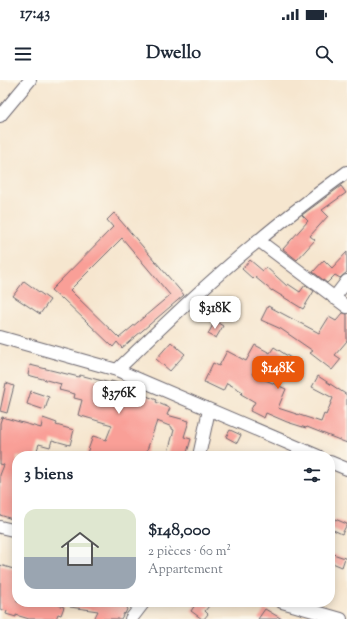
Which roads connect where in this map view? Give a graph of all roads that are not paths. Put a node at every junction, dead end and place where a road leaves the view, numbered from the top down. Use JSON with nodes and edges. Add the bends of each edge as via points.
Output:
{"nodes":[{"id":1,"x":30,"y":80,"type":"edge"},
{"id":2,"x":0,"y":116,"type":"edge"},
{"id":3,"x":347,"y":172,"type":"edge"},
{"id":4,"x":258,"y":240,"type":"junction"},
{"id":5,"x":347,"y":281,"type":"edge"},
{"id":6,"x":334,"y":298,"type":"junction"},
{"id":7,"x":347,"y":307,"type":"edge"},
{"id":8,"x":0,"y":337,"type":"edge"},
{"id":9,"x":117,"y":370,"type":"junction"},
{"id":10,"x":209,"y":410,"type":"junction"},
{"id":11,"x":200,"y":451,"type":"edge"},
{"id":12,"x":307,"y":451,"type":"edge"},
{"id":13,"x":335,"y":464,"type":"edge"},
{"id":14,"x":347,"y":469,"type":"edge"},
{"id":15,"x":0,"y":527,"type":"edge"},
{"id":16,"x":12,"y":530,"type":"edge"},
{"id":17,"x":140,"y":607,"type":"edge"},
{"id":18,"x":299,"y":607,"type":"edge"},
{"id":19,"x":131,"y":619,"type":"edge"},
{"id":20,"x":341,"y":619,"type":"edge"}],
"edges":[{"from":1,"to":2,"type":"street"},
{"from":3,"to":4,"type":"street"},
{"from":4,"to":6,"type":"street"},
{"from":4,"to":9,"type":"street"},
{"from":5,"to":6,"type":"street"},
{"from":6,"to":7,"type":"street"},
{"from":8,"to":9,"type":"street"},
{"from":9,"to":10,"type":"street"},
{"from":10,"to":11,"type":"street"},
{"from":10,"to":12,"type":"street"},
{"from":13,"to":14,"type":"street"},
{"from":15,"to":16,"type":"street"},
{"from":17,"to":19,"type":"street"},
{"from":18,"to":20,"type":"street"}]}
